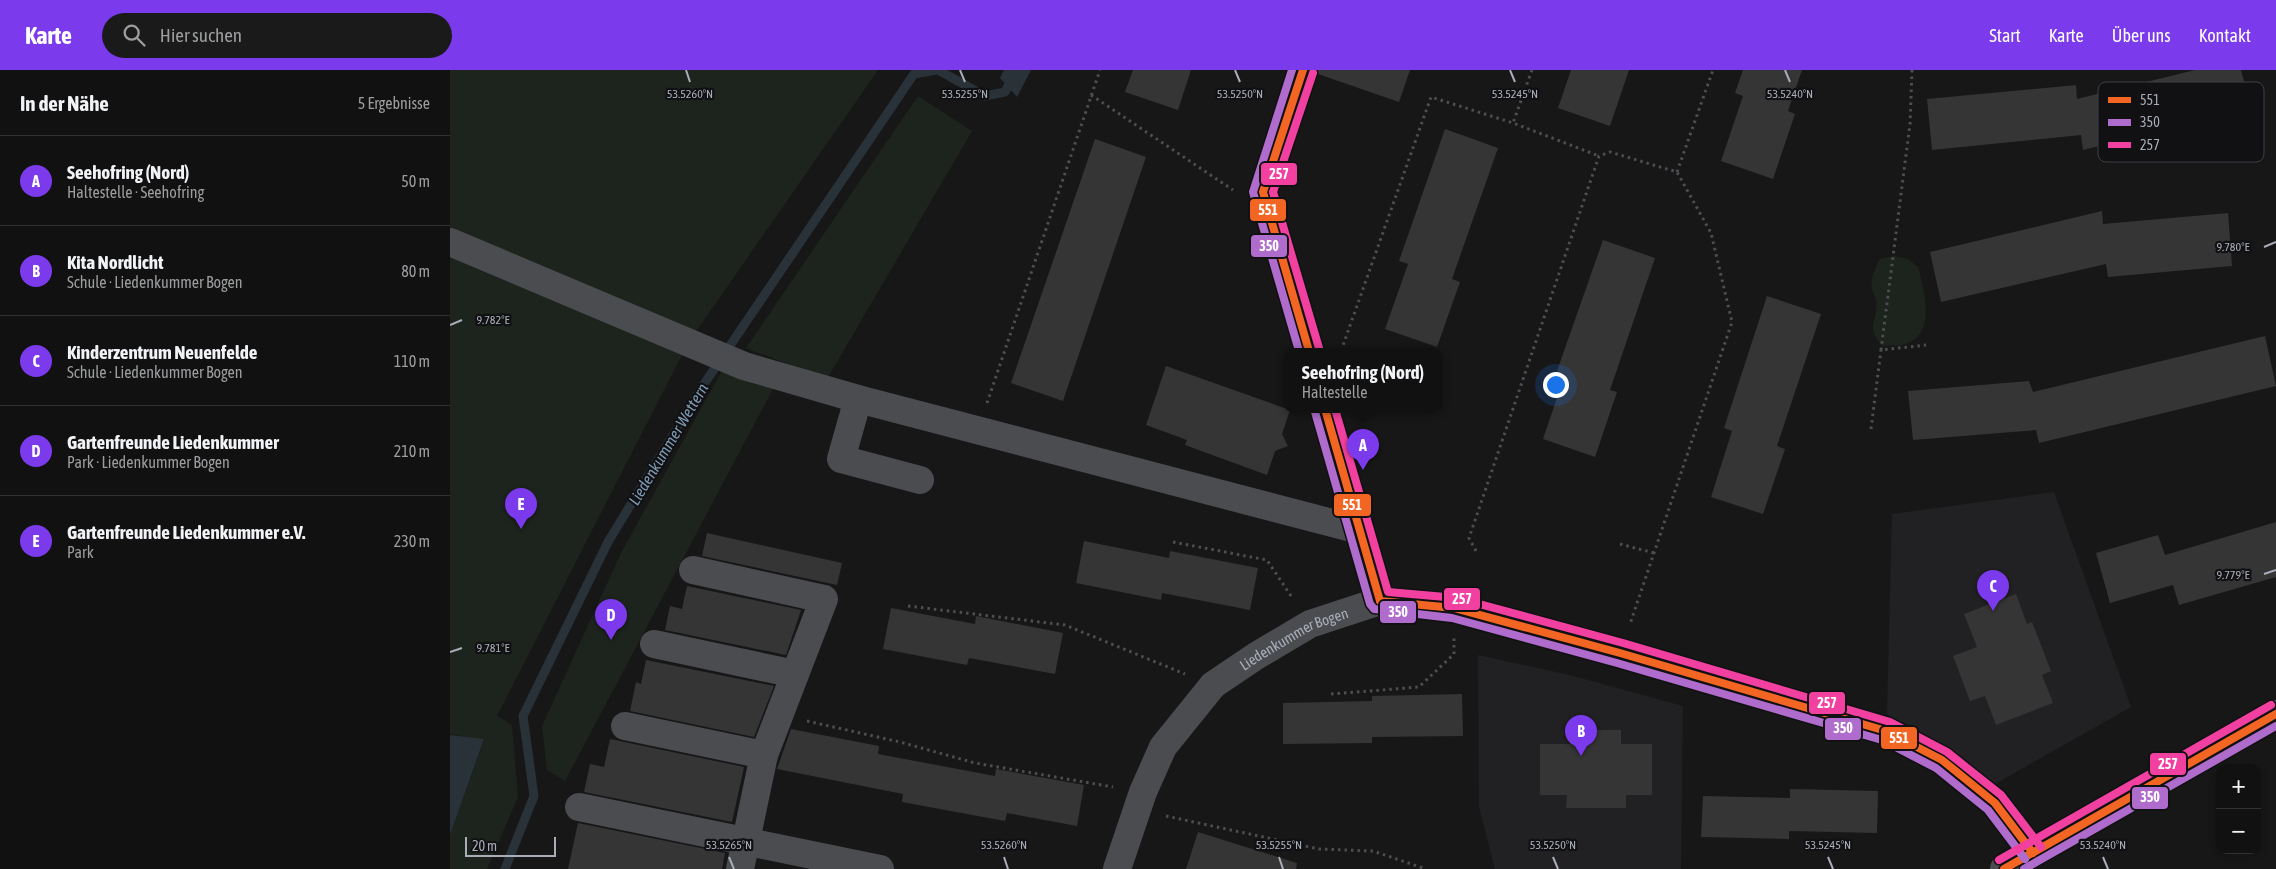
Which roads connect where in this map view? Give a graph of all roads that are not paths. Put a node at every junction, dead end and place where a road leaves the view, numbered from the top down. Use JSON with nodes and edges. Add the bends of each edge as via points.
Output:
{"nodes":[{"id":1,"x":1303,"y":70,"type":"edge"},
{"id":2,"x":450,"y":242,"type":"edge"},
{"id":3,"x":1308,"y":348,"type":"edge"},
{"id":4,"x":858,"y":399,"type":"junction"},
{"id":5,"x":1326,"y":413,"type":"edge"},
{"id":6,"x":920,"y":480,"type":"dead end"},
{"id":7,"x":1359,"y":530,"type":"junction"},
{"id":8,"x":693,"y":570,"type":"dead end"},
{"id":9,"x":1380,"y":601,"type":"junction"},
{"id":10,"x":654,"y":644,"type":"dead end"},
{"id":11,"x":795,"y":674,"type":"junction"},
{"id":12,"x":2276,"y":714,"type":"edge"},
{"id":13,"x":625,"y":726,"type":"dead end"},
{"id":14,"x":764,"y":756,"type":"junction"},
{"id":15,"x":579,"y":807,"type":"dead end"},
{"id":16,"x":753,"y":844,"type":"junction"},
{"id":17,"x":2033,"y":853,"type":"junction"},
{"id":18,"x":740,"y":869,"type":"edge"},
{"id":19,"x":880,"y":869,"type":"edge"},
{"id":20,"x":1117,"y":869,"type":"edge"},
{"id":21,"x":2004,"y":869,"type":"edge"}],
"edges":[{"from":1,"to":3,"type":"street","via":[[1263,192]]},
{"from":2,"to":4,"type":"street","via":[[744,366]]},
{"from":4,"to":6,"type":"street","via":[[842,459]]},
{"from":4,"to":7,"type":"street"},
{"from":5,"to":7,"type":"street"},
{"from":7,"to":9,"type":"street"},
{"from":8,"to":11,"type":"street","via":[[824,599]]},
{"from":9,"to":17,"type":"street","name":"Liedenkummer Bogen","via":[[1454,608],[1886,731],[1942,760],[1996,803]]},
{"from":9,"to":20,"type":"street","name":"Liedenkummer Bogen","via":[[1310,624],[1213,685],[1164,747],[1139,801]]},
{"from":10,"to":11,"type":"street"},
{"from":11,"to":14,"type":"street"},
{"from":12,"to":17,"type":"street"},
{"from":13,"to":14,"type":"street"},
{"from":14,"to":16,"type":"street"},
{"from":15,"to":16,"type":"street"},
{"from":16,"to":18,"type":"street"},
{"from":16,"to":19,"type":"street"},
{"from":17,"to":21,"type":"street"}]}
